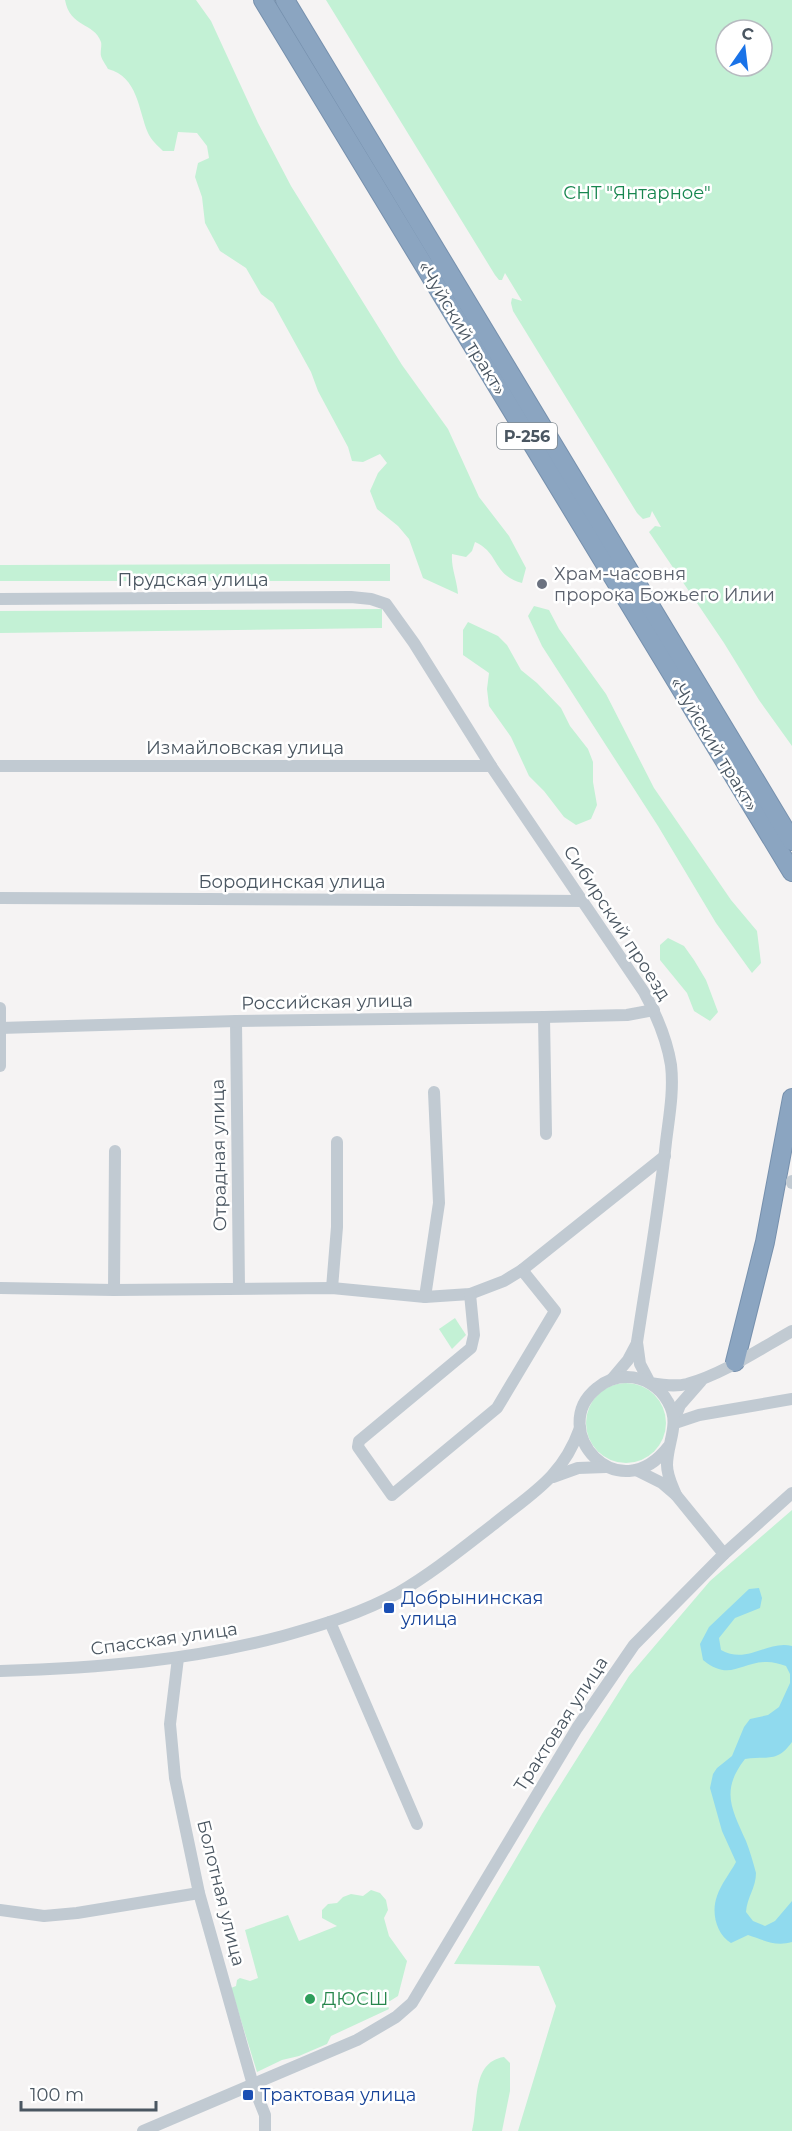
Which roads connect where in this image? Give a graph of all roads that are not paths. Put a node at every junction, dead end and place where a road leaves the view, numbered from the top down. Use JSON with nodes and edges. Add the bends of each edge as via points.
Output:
{"nodes":[{"id":1,"x":263,"y":0,"type":"edge"},
{"id":2,"x":285,"y":0,"type":"edge"},
{"id":3,"x":0,"y":599,"type":"edge"},
{"id":4,"x":386,"y":604,"type":"joint"},
{"id":5,"x":0,"y":766,"type":"edge"},
{"id":6,"x":491,"y":766,"type":"junction"},
{"id":7,"x":792,"y":841,"type":"edge"},
{"id":8,"x":792,"y":872,"type":"edge"},
{"id":9,"x":0,"y":898,"type":"edge"},
{"id":10,"x":583,"y":901,"type":"junction"},
{"id":11,"x":0,"y":1008,"type":"edge"},
{"id":12,"x":654,"y":1010,"type":"junction"},
{"id":13,"x":544,"y":1017,"type":"junction"},
{"id":14,"x":236,"y":1021,"type":"junction"},
{"id":15,"x":1,"y":1028,"type":"edge"},
{"id":16,"x":0,"y":1066,"type":"edge"},
{"id":17,"x":434,"y":1092,"type":"dead end"},
{"id":18,"x":792,"y":1098,"type":"edge"},
{"id":19,"x":546,"y":1134,"type":"dead end"},
{"id":20,"x":337,"y":1142,"type":"dead end"},
{"id":21,"x":115,"y":1151,"type":"dead end"},
{"id":22,"x":665,"y":1156,"type":"junction"},
{"id":23,"x":522,"y":1270,"type":"junction"},
{"id":24,"x":0,"y":1288,"type":"edge"},
{"id":25,"x":239,"y":1288,"type":"junction"},
{"id":26,"x":332,"y":1288,"type":"junction"},
{"id":27,"x":114,"y":1290,"type":"junction"},
{"id":28,"x":470,"y":1294,"type":"junction"},
{"id":29,"x":425,"y":1297,"type":"junction"},
{"id":30,"x":792,"y":1331,"type":"edge"},
{"id":31,"x":637,"y":1342,"type":"junction"},
{"id":32,"x":735,"y":1362,"type":"junction"},
{"id":33,"x":703,"y":1377,"type":"junction"},
{"id":34,"x":612,"y":1379,"type":"junction"},
{"id":35,"x":650,"y":1383,"type":"junction"},
{"id":36,"x":792,"y":1399,"type":"edge"},
{"id":37,"x":674,"y":1422,"type":"junction"},
{"id":38,"x":580,"y":1428,"type":"junction"},
{"id":39,"x":669,"y":1446,"type":"junction"},
{"id":40,"x":608,"y":1467,"type":"junction"},
{"id":41,"x":636,"y":1470,"type":"junction"},
{"id":42,"x":552,"y":1477,"type":"junction"},
{"id":43,"x":792,"y":1492,"type":"edge"},
{"id":44,"x":676,"y":1495,"type":"junction"},
{"id":45,"x":724,"y":1554,"type":"junction"},
{"id":46,"x":330,"y":1622,"type":"junction"},
{"id":47,"x":178,"y":1658,"type":"junction"},
{"id":48,"x":0,"y":1671,"type":"edge"},
{"id":49,"x":417,"y":1824,"type":"dead end"},
{"id":50,"x":199,"y":1893,"type":"junction"},
{"id":51,"x":0,"y":1910,"type":"edge"},
{"id":52,"x":253,"y":2085,"type":"junction"},
{"id":53,"x":143,"y":2131,"type":"edge"},
{"id":54,"x":265,"y":2131,"type":"edge"}],
"edges":[{"from":1,"to":8,"type":"highway","name":"«Чуйский тракт»","number":"Р-256"},
{"from":2,"to":7,"type":"highway","name":"«Чуйский тракт»","number":"Р-256"},
{"from":3,"to":4,"type":"street","name":"Прудская улица","via":[[351,597]]},
{"from":4,"to":6,"type":"street","name":"Сибирский проезд"},
{"from":5,"to":6,"type":"street","name":"Измайловская улица"},
{"from":6,"to":10,"type":"street","name":"Сибирский проезд"},
{"from":9,"to":10,"type":"street","name":"Бородинская улица"},
{"from":10,"to":12,"type":"street","name":"Сибирский проезд"},
{"from":11,"to":15,"type":"street"},
{"from":12,"to":13,"type":"street","name":"Российская улица","via":[[627,1015]]},
{"from":12,"to":22,"type":"street","name":"Сибирский проезд","via":[[671,1065]]},
{"from":13,"to":14,"type":"street","name":"Российская улица"},
{"from":13,"to":19,"type":"street"},
{"from":14,"to":15,"type":"street","name":"Российская улица"},
{"from":14,"to":25,"type":"street","name":"Отрадная улица"},
{"from":15,"to":16,"type":"street"},
{"from":17,"to":29,"type":"street","via":[[440,1203]]},
{"from":18,"to":32,"type":"highway","via":[[765,1242]]},
{"from":20,"to":26,"type":"street"},
{"from":21,"to":27,"type":"street"},
{"from":22,"to":23,"type":"street"},
{"from":22,"to":31,"type":"street","name":"Сибирский проезд"},
{"from":23,"to":28,"type":"street"},
{"from":23,"to":28,"type":"street","via":[[555,1311],[497,1408],[392,1495],[358,1447],[359,1441],[471,1348],[474,1335]]},
{"from":24,"to":27,"type":"street"},
{"from":25,"to":26,"type":"street"},
{"from":25,"to":27,"type":"street"},
{"from":26,"to":29,"type":"street"},
{"from":28,"to":29,"type":"street"},
{"from":30,"to":32,"type":"street"},
{"from":31,"to":34,"type":"street","name":"Сибирский проезд"},
{"from":31,"to":35,"type":"street","name":"Сибирский проезд","via":[[640,1364]]},
{"from":32,"to":33,"type":"street"},
{"from":33,"to":35,"type":"street","via":[[679,1385]]},
{"from":33,"to":37,"type":"street","via":[[685,1398]]},
{"from":34,"to":35,"type":"street","via":[[632,1377]]},
{"from":34,"to":38,"type":"street","via":[[587,1398]]},
{"from":35,"to":37,"type":"street","via":[[668,1401]]},
{"from":36,"to":37,"type":"street"},
{"from":37,"to":39,"type":"street"},
{"from":38,"to":40,"type":"street","via":[[589,1452]]},
{"from":38,"to":42,"type":"street","name":"Спасская улица","via":[[570,1453]]},
{"from":39,"to":41,"type":"street","via":[[654,1462]]},
{"from":39,"to":44,"type":"street","via":[[668,1472]]},
{"from":40,"to":41,"type":"street"},
{"from":40,"to":42,"type":"street","name":"Спасская улица","via":[[578,1468]]},
{"from":41,"to":44,"type":"street"},
{"from":42,"to":46,"type":"street","name":"Спасская улица","via":[[475,1539],[398,1592]]},
{"from":43,"to":45,"type":"street","name":"Трактовая улица"},
{"from":44,"to":45,"type":"street"},
{"from":45,"to":52,"type":"street","name":"Трактовая улица","via":[[634,1646],[577,1728],[412,2003],[357,2040]]},
{"from":46,"to":47,"type":"street","name":"Спасская улица","via":[[250,1645]]},
{"from":46,"to":49,"type":"street"},
{"from":47,"to":48,"type":"street","name":"Спасская улица","via":[[89,1668]]},
{"from":47,"to":50,"type":"street","name":"Болотная улица","via":[[171,1744]]},
{"from":50,"to":51,"type":"street","via":[[44,1916]]},
{"from":50,"to":52,"type":"street","name":"Болотная улица"},
{"from":52,"to":53,"type":"street","name":"Трактовая улица"},
{"from":52,"to":54,"type":"street","name":"Болотная улица","via":[[265,2115]]}]}
